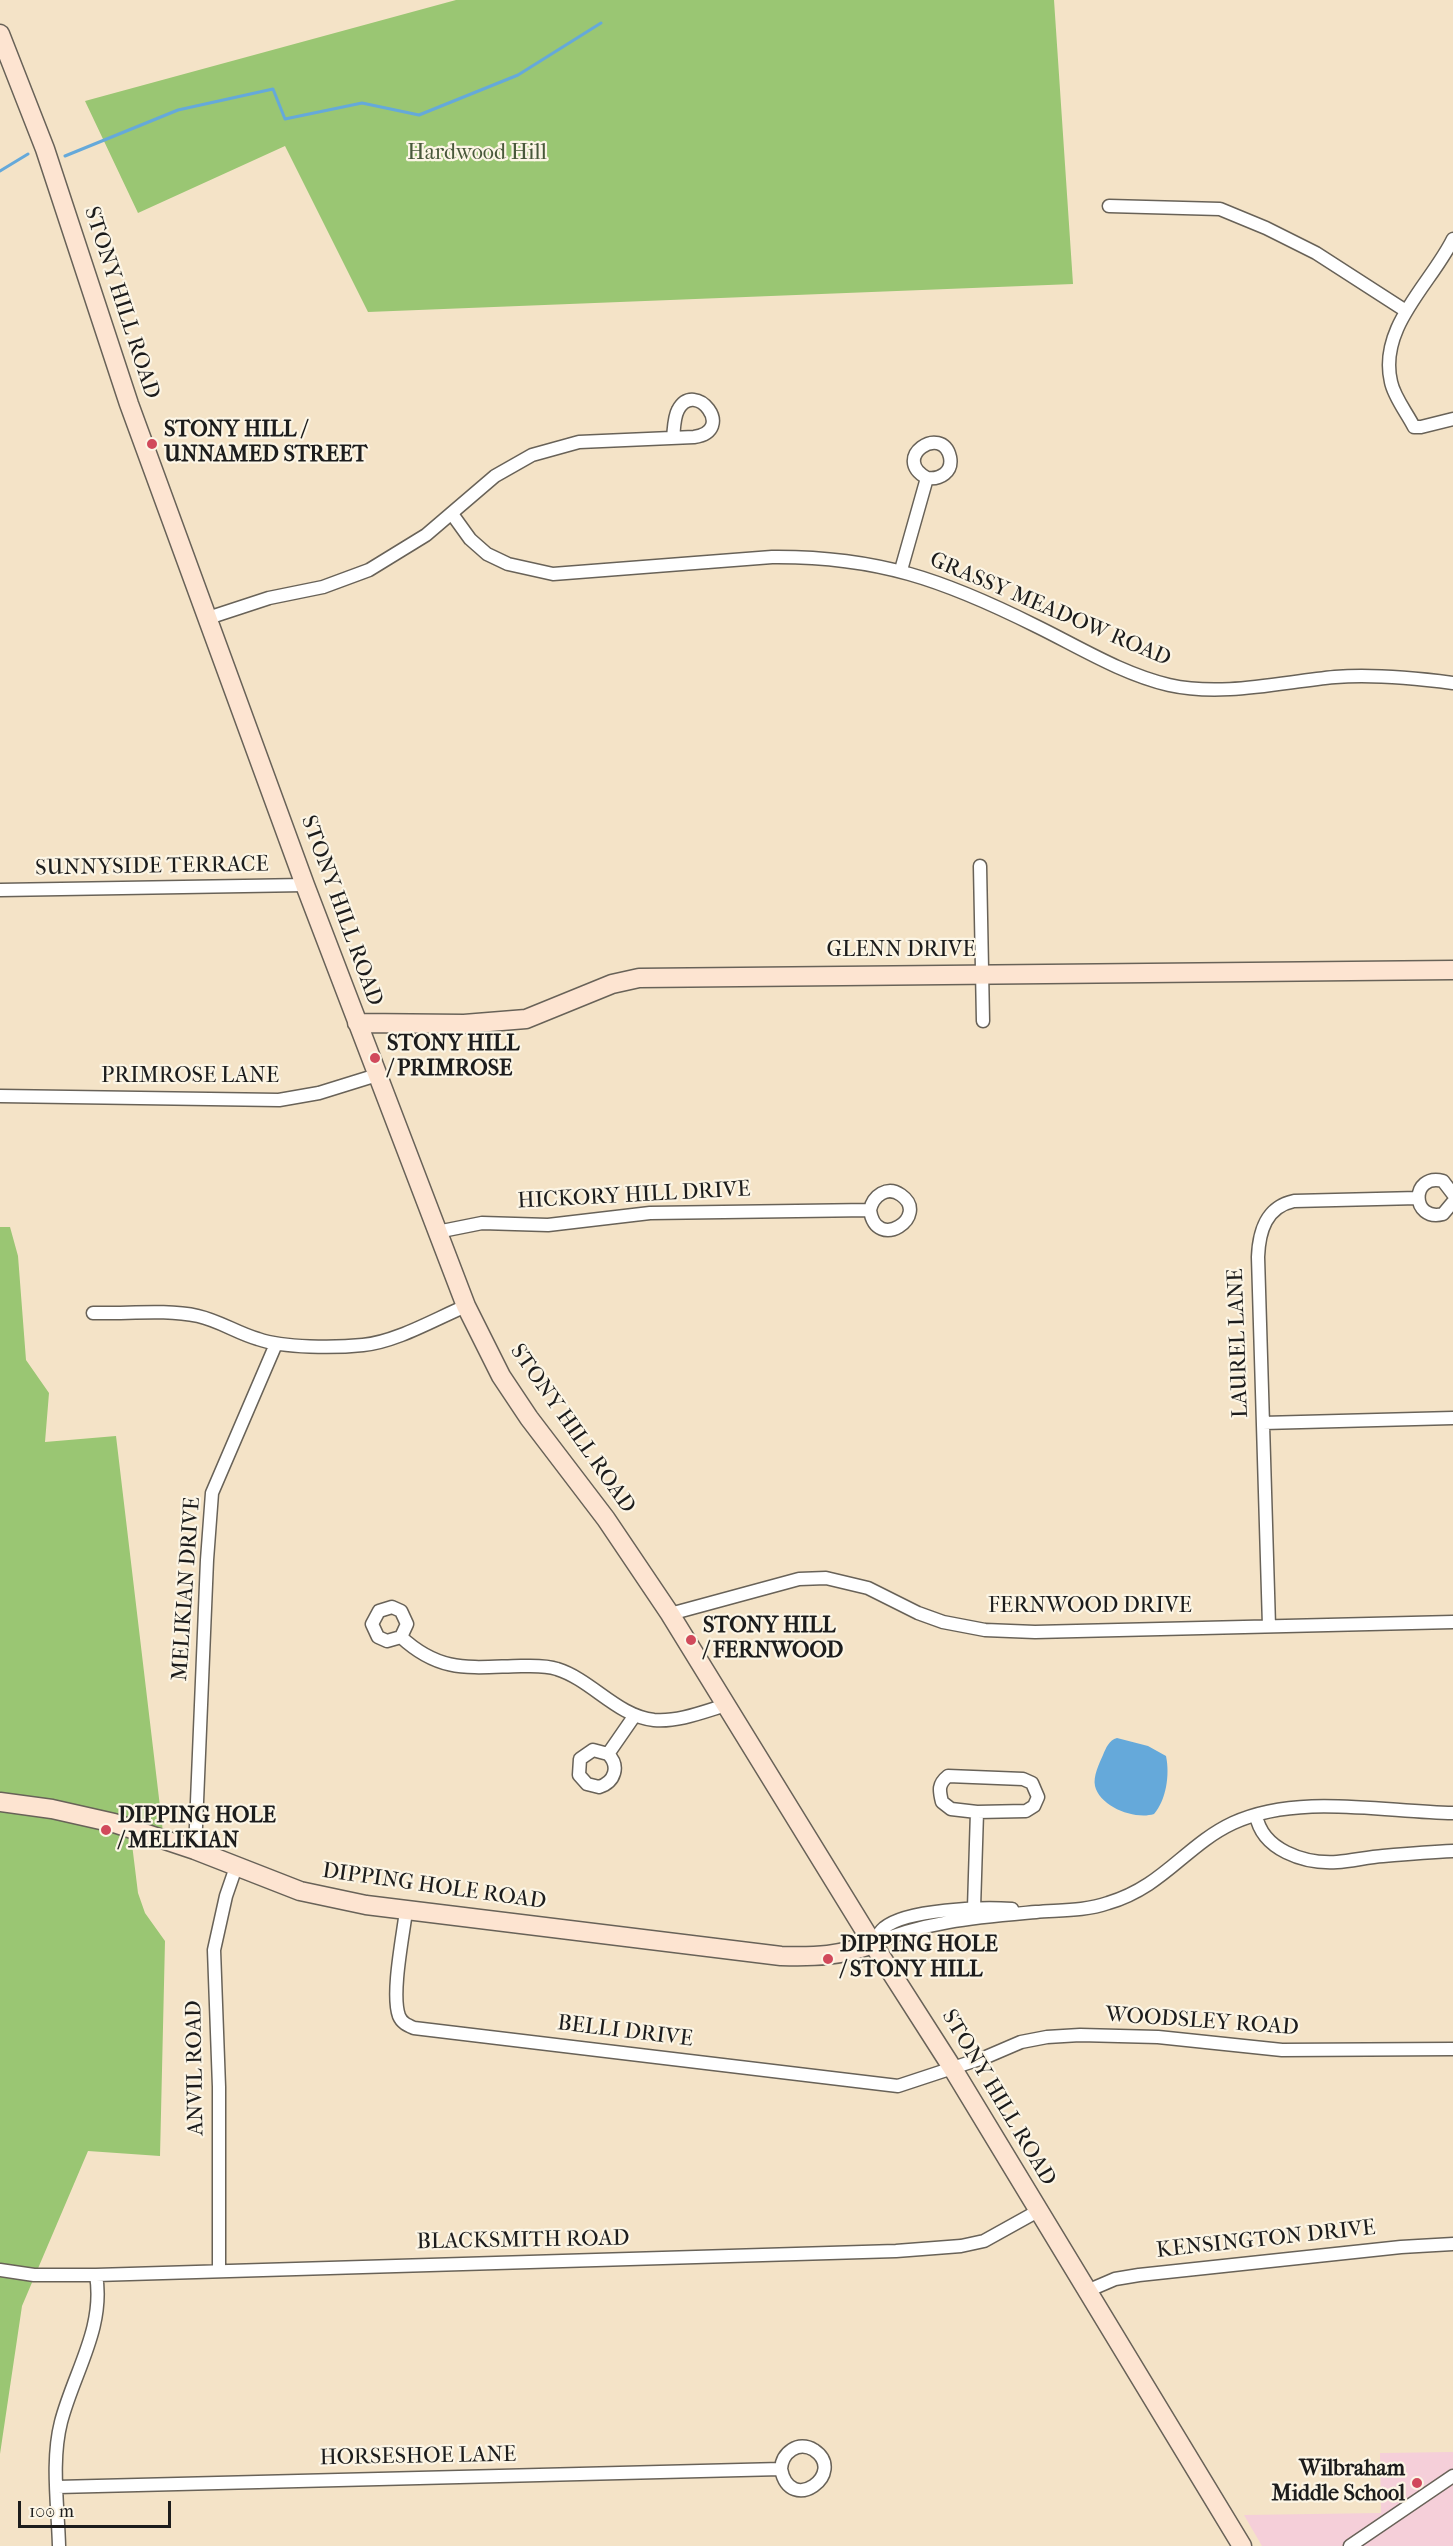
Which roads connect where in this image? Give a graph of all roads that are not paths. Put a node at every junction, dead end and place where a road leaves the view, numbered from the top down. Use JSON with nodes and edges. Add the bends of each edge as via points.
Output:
{"nodes":[{"id":1,"x":0,"y":34,"type":"edge"},
{"id":2,"x":1109,"y":206,"type":"dead end"},
{"id":3,"x":1453,"y":239,"type":"edge"},
{"id":4,"x":1406,"y":311,"type":"junction"},
{"id":5,"x":1453,"y":419,"type":"edge"},
{"id":6,"x":673,"y":438,"type":"dead end"},
{"id":7,"x":927,"y":478,"type":"dead end"},
{"id":8,"x":452,"y":514,"type":"junction"},
{"id":9,"x":901,"y":570,"type":"junction"},
{"id":10,"x":208,"y":618,"type":"junction"},
{"id":11,"x":1453,"y":683,"type":"edge"},
{"id":12,"x":980,"y":866,"type":"dead end"},
{"id":13,"x":305,"y":885,"type":"junction"},
{"id":14,"x":0,"y":890,"type":"edge"},
{"id":15,"x":1453,"y":969,"type":"edge"},
{"id":16,"x":981,"y":975,"type":"junction"},
{"id":17,"x":983,"y":1021,"type":"dead end"},
{"id":18,"x":357,"y":1023,"type":"junction"},
{"id":19,"x":377,"y":1075,"type":"junction"},
{"id":20,"x":0,"y":1096,"type":"edge"},
{"id":21,"x":1453,"y":1194,"type":"edge"},
{"id":22,"x":1418,"y":1198,"type":"junction"},
{"id":23,"x":1453,"y":1202,"type":"edge"},
{"id":24,"x":870,"y":1210,"type":"dead end"},
{"id":25,"x":437,"y":1232,"type":"junction"},
{"id":26,"x":466,"y":1306,"type":"junction"},
{"id":27,"x":93,"y":1313,"type":"dead end"},
{"id":28,"x":276,"y":1344,"type":"junction"},
{"id":29,"x":1453,"y":1418,"type":"edge"},
{"id":30,"x":1263,"y":1423,"type":"junction"},
{"id":31,"x":670,"y":1614,"type":"junction"},
{"id":32,"x":1453,"y":1622,"type":"edge"},
{"id":33,"x":1269,"y":1626,"type":"junction"},
{"id":34,"x":401,"y":1637,"type":"dead end"},
{"id":35,"x":726,"y":1705,"type":"junction"},
{"id":36,"x":635,"y":1715,"type":"junction"},
{"id":37,"x":608,"y":1754,"type":"dead end"},
{"id":38,"x":0,"y":1802,"type":"edge"},
{"id":39,"x":977,"y":1812,"type":"junction"},
{"id":40,"x":1453,"y":1813,"type":"edge"},
{"id":41,"x":1256,"y":1815,"type":"junction"},
{"id":42,"x":195,"y":1850,"type":"junction"},
{"id":43,"x":1453,"y":1851,"type":"edge"},
{"id":44,"x":236,"y":1867,"type":"junction"},
{"id":45,"x":974,"y":1908,"type":"junction"},
{"id":46,"x":406,"y":1911,"type":"junction"},
{"id":47,"x":1037,"y":1912,"type":"junction"},
{"id":48,"x":873,"y":1944,"type":"junction"},
{"id":49,"x":1453,"y":2049,"type":"edge"},
{"id":50,"x":953,"y":2069,"type":"junction"},
{"id":51,"x":1038,"y":2211,"type":"junction"},
{"id":52,"x":1453,"y":2244,"type":"edge"},
{"id":53,"x":0,"y":2270,"type":"edge"},
{"id":54,"x":219,"y":2270,"type":"junction"},
{"id":55,"x":96,"y":2275,"type":"junction"},
{"id":56,"x":1087,"y":2291,"type":"junction"},
{"id":57,"x":781,"y":2469,"type":"dead end"},
{"id":58,"x":1453,"y":2476,"type":"edge"},
{"id":59,"x":57,"y":2487,"type":"junction"},
{"id":60,"x":59,"y":2546,"type":"edge"},
{"id":61,"x":1242,"y":2546,"type":"edge"},
{"id":62,"x":1350,"y":2546,"type":"edge"}],
"edges":[{"from":1,"to":10,"type":"main road","name":"STONY HILL ROAD","via":[[45,149],[129,404]]},
{"from":2,"to":4,"type":"street","via":[[1220,209],[1316,253]]},
{"from":3,"to":4,"type":"street"},
{"from":4,"to":5,"type":"street","via":[[1389,355],[1391,383],[1414,427]]},
{"from":6,"to":8,"type":"street","via":[[579,442],[547,449],[506,468]]},
{"from":7,"to":9,"type":"street"},
{"from":8,"to":9,"type":"street","name":"GRASSY MEADOW ROAD","via":[[487,554],[530,571],[553,574],[804,557]]},
{"from":8,"to":10,"type":"street","via":[[369,570],[323,587],[269,598]]},
{"from":9,"to":11,"type":"street","name":"GRASSY MEADOW ROAD","via":[[974,596],[1134,675],[1168,684],[1206,690],[1338,677]]},
{"from":10,"to":13,"type":"main road","name":"STONY HILL ROAD"},
{"from":12,"to":16,"type":"street"},
{"from":13,"to":14,"type":"street","name":"SUNNYSIDE TERRACE"},
{"from":13,"to":18,"type":"main road","name":"STONY HILL ROAD"},
{"from":15,"to":16,"type":"main road","name":"GLENN DRIVE"},
{"from":16,"to":17,"type":"street"},
{"from":16,"to":18,"type":"main road","name":"GLENN DRIVE","via":[[639,978],[612,984],[526,1019],[464,1024]]},
{"from":18,"to":19,"type":"main road","name":"STONY HILL ROAD"},
{"from":19,"to":20,"type":"street","name":"PRIMROSE LANE","via":[[319,1093],[279,1100]]},
{"from":19,"to":25,"type":"main road","name":"STONY HILL ROAD"},
{"from":21,"to":22,"type":"street","via":[[1443,1181],[1431,1180],[1422,1187]]},
{"from":22,"to":23,"type":"street","via":[[1422,1209],[1431,1215],[1448,1211]]},
{"from":22,"to":30,"type":"street","name":"LAUREL LANE","via":[[1294,1201],[1283,1203],[1268,1216],[1258,1242]]},
{"from":24,"to":25,"type":"street","name":"HICKORY HILL DRIVE","via":[[633,1214],[548,1225],[482,1223]]},
{"from":25,"to":26,"type":"main road","name":"STONY HILL ROAD"},
{"from":26,"to":28,"type":"street","via":[[363,1345]]},
{"from":26,"to":31,"type":"main road","name":"STONY HILL ROAD","via":[[501,1376]]},
{"from":27,"to":28,"type":"street","via":[[196,1316]]},
{"from":28,"to":42,"type":"street","name":"MELIKIAN DRIVE","via":[[212,1493]]},
{"from":29,"to":30,"type":"street"},
{"from":30,"to":33,"type":"street","name":"LAUREL LANE"},
{"from":31,"to":33,"type":"street","name":"FERNWOOD DRIVE","via":[[799,1579],[826,1578],[868,1588],[943,1622],[985,1630]]},
{"from":31,"to":35,"type":"main road","name":"STONY HILL ROAD"},
{"from":32,"to":33,"type":"street","name":"FERNWOOD DRIVE"},
{"from":34,"to":36,"type":"street","via":[[426,1657],[452,1666],[557,1669]]},
{"from":35,"to":36,"type":"street","via":[[674,1719],[652,1720]]},
{"from":35,"to":48,"type":"main road","name":"STONY HILL ROAD"},
{"from":36,"to":37,"type":"street"},
{"from":38,"to":42,"type":"main road","name":"DIPPING HOLE ROAD","via":[[86,1816],[148,1832]]},
{"from":39,"to":39,"type":"street","via":[[1026,1811],[1038,1797],[1032,1783],[1023,1779],[948,1776],[942,1781],[942,1802],[951,1809]]},
{"from":39,"to":45,"type":"street"},
{"from":40,"to":41,"type":"street","via":[[1308,1807]]},
{"from":41,"to":43,"type":"street","via":[[1258,1827],[1268,1840],[1290,1854],[1315,1861]]},
{"from":41,"to":47,"type":"street","via":[[1233,1823],[1205,1841],[1135,1893],[1093,1907]]},
{"from":42,"to":44,"type":"main road","name":"DIPPING HOLE ROAD"},
{"from":44,"to":46,"type":"main road","name":"DIPPING HOLE ROAD","via":[[300,1892]]},
{"from":44,"to":54,"type":"street","name":"ANVIL ROAD","via":[[214,1950]]},
{"from":45,"to":47,"type":"street"},
{"from":45,"to":48,"type":"street","via":[[898,1921],[884,1928]]},
{"from":46,"to":48,"type":"main road","name":"DIPPING HOLE ROAD","via":[[781,1956],[823,1957]]},
{"from":46,"to":50,"type":"street","name":"BELLI DRIVE","via":[[397,1999],[399,2016],[404,2024],[414,2028],[898,2086]]},
{"from":47,"to":48,"type":"street","via":[[907,1930]]},
{"from":48,"to":50,"type":"main road","name":"STONY HILL ROAD"},
{"from":49,"to":50,"type":"street","name":"WOODSLEY ROAD","via":[[1281,2050],[1158,2037],[1080,2035],[1021,2042]]},
{"from":50,"to":51,"type":"main road","name":"STONY HILL ROAD"},
{"from":51,"to":54,"type":"street","name":"BLACKSMITH ROAD","via":[[984,2241],[929,2248]]},
{"from":51,"to":56,"type":"main road","name":"STONY HILL ROAD"},
{"from":52,"to":56,"type":"street","name":"KENSINGTON DRIVE","via":[[1132,2276]]},
{"from":53,"to":55,"type":"street","name":"BLACKSMITH ROAD","via":[[34,2275]]},
{"from":54,"to":55,"type":"street","name":"BLACKSMITH ROAD"},
{"from":55,"to":59,"type":"street","via":[[98,2305],[94,2327],[60,2429]]},
{"from":56,"to":61,"type":"main road","name":"STONY HILL ROAD"},
{"from":57,"to":59,"type":"street","name":"HORSESHOE LANE"},
{"from":58,"to":62,"type":"street"},
{"from":59,"to":60,"type":"street"}]}
